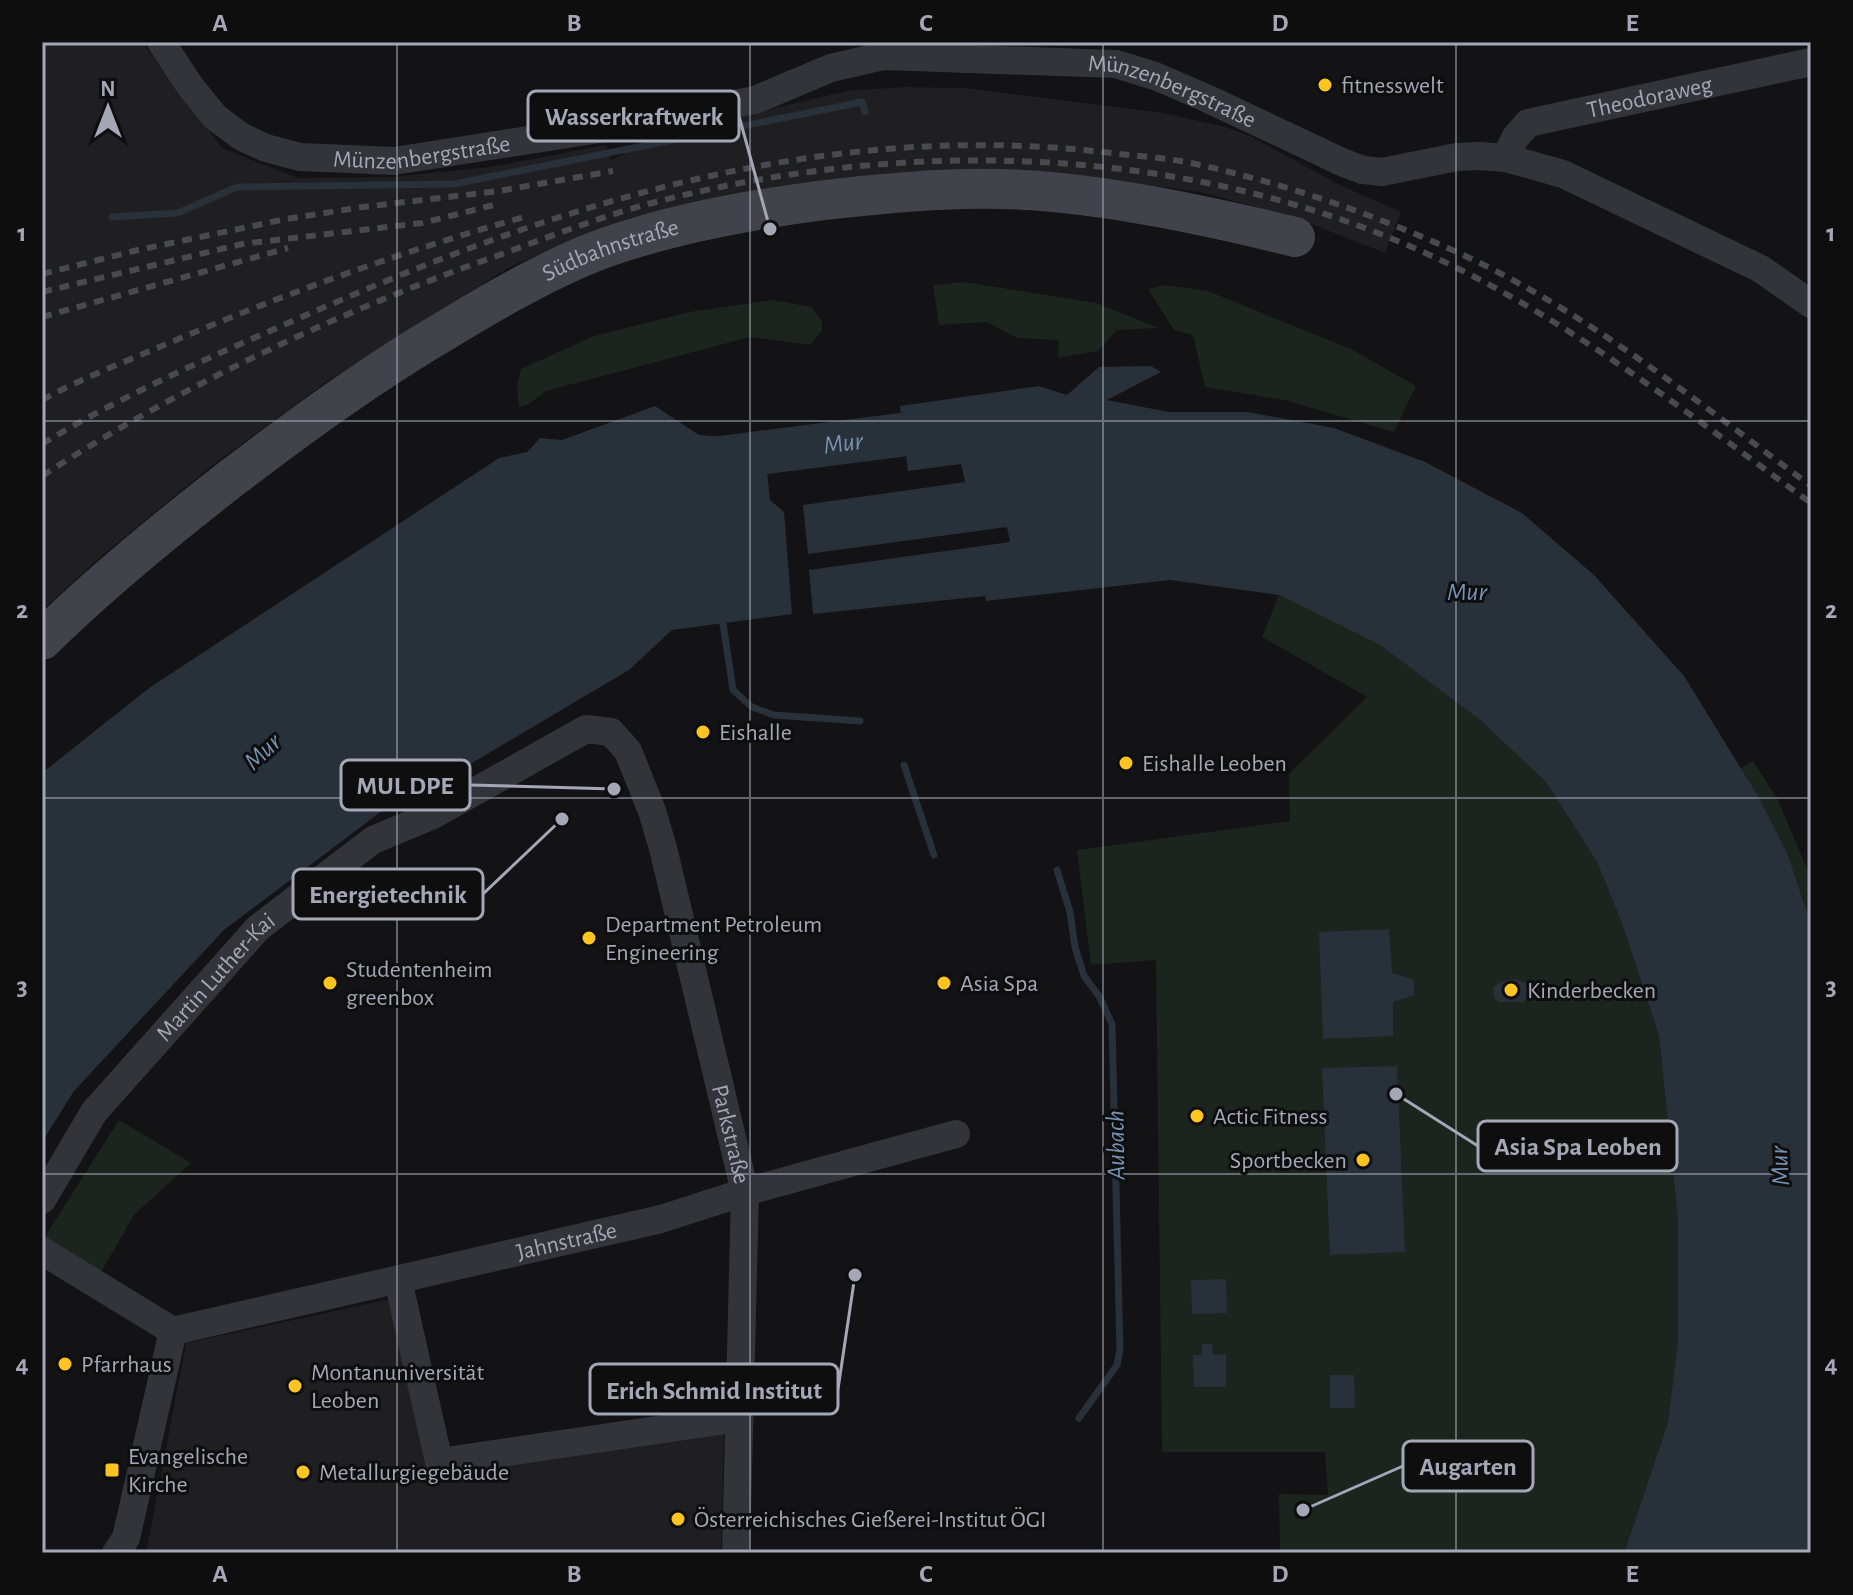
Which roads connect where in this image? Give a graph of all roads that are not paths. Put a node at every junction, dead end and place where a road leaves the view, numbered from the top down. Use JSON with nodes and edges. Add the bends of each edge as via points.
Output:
{"nodes":[{"id":1,"x":161,"y":42,"type":"edge"},
{"id":2,"x":882,"y":49,"type":"edge"},
{"id":3,"x":1118,"y":53,"type":"edge"},
{"id":4,"x":1811,"y":62,"type":"edge"},
{"id":5,"x":1506,"y":158,"type":"junction"},
{"id":6,"x":1295,"y":237,"type":"dead end"},
{"id":7,"x":1811,"y":304,"type":"edge"},
{"id":8,"x":42,"y":640,"type":"edge"},
{"id":9,"x":611,"y":732,"type":"joint"},
{"id":10,"x":956,"y":1134,"type":"dead end"},
{"id":11,"x":745,"y":1192,"type":"junction"},
{"id":12,"x":42,"y":1200,"type":"edge"},
{"id":13,"x":42,"y":1251,"type":"edge"},
{"id":14,"x":398,"y":1280,"type":"junction"},
{"id":15,"x":173,"y":1331,"type":"junction"},
{"id":16,"x":739,"y":1418,"type":"junction"},
{"id":17,"x":116,"y":1553,"type":"edge"},
{"id":18,"x":736,"y":1553,"type":"edge"}],
"edges":[{"from":1,"to":2,"type":"street","name":"Münzenbergstraße","via":[[215,117],[242,137],[300,157],[394,161],[755,100]]},
{"from":2,"to":3,"type":"street","name":"Münzenbergstraße"},
{"from":3,"to":5,"type":"street","name":"Münzenbergstraße","via":[[1363,170],[1382,172],[1457,157]]},
{"from":4,"to":5,"type":"street","name":"Theodoraweg","via":[[1528,123]]},
{"from":5,"to":7,"type":"street","name":"Münzenbergstraße","via":[[1563,174],[1761,269]]},
{"from":6,"to":8,"type":"main road","name":"Südbahnstraße","via":[[1164,209],[987,188],[906,190],[767,208],[610,246],[504,295],[320,410],[142,547]]},
{"from":9,"to":11,"type":"street","name":"Parkstraße","via":[[628,751],[663,848]]},
{"from":9,"to":12,"type":"street","name":"Martin Luther-Kai","via":[[586,729],[433,815],[373,840],[258,928],[94,1112]]},
{"from":10,"to":11,"type":"street","name":"Jahnstraße"},
{"from":11,"to":14,"type":"street","name":"Jahnstraße","via":[[661,1219]]},
{"from":11,"to":16,"type":"street","name":"Parkstraße"},
{"from":13,"to":15,"type":"street"},
{"from":14,"to":15,"type":"street","name":"Jahnstraße"},
{"from":14,"to":16,"type":"street","via":[[439,1462]]},
{"from":15,"to":17,"type":"street","via":[[126,1538]]},
{"from":16,"to":18,"type":"street","name":"Parkstraße"}]}
